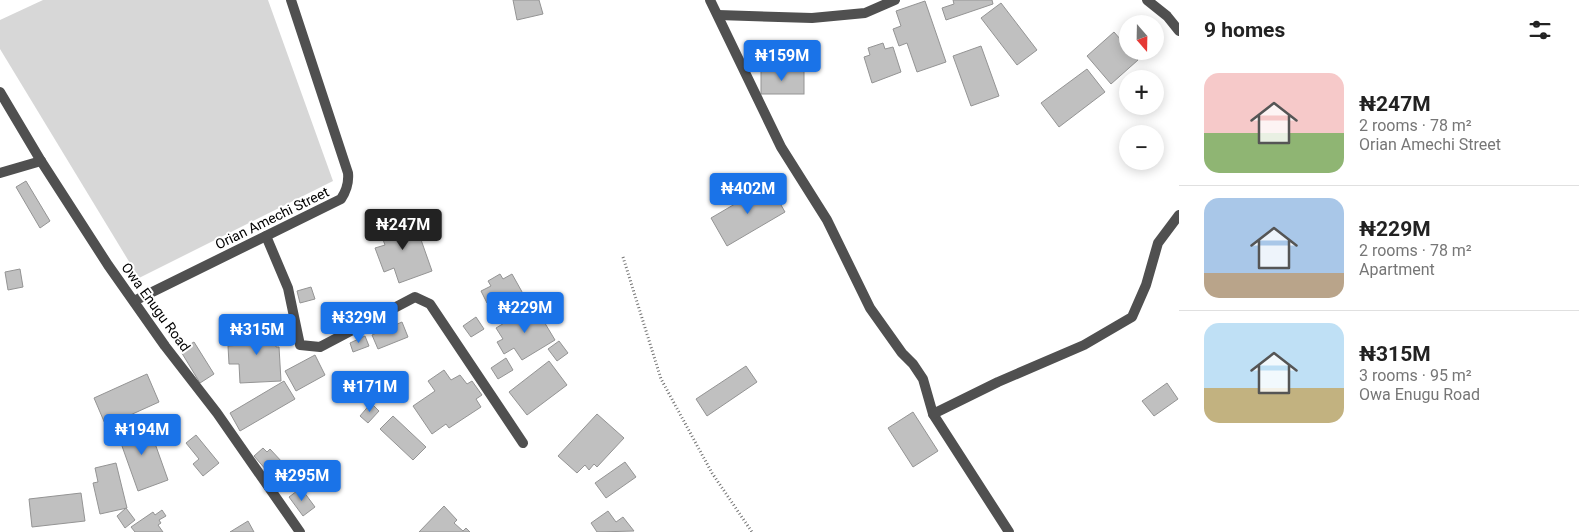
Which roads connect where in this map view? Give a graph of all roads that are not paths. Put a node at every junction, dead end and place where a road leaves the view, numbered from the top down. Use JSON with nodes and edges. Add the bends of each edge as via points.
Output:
{"nodes":[{"id":1,"x":291,"y":0,"type":"edge"},
{"id":2,"x":710,"y":0,"type":"edge"},
{"id":3,"x":895,"y":0,"type":"edge"},
{"id":4,"x":1147,"y":0,"type":"edge"},
{"id":5,"x":718,"y":15,"type":"junction"},
{"id":6,"x":1179,"y":31,"type":"edge"},
{"id":7,"x":0,"y":92,"type":"edge"},
{"id":8,"x":41,"y":161,"type":"junction"},
{"id":9,"x":0,"y":173,"type":"edge"},
{"id":10,"x":1179,"y":215,"type":"edge"},
{"id":11,"x":266,"y":236,"type":"junction"},
{"id":12,"x":134,"y":301,"type":"junction"},
{"id":13,"x":933,"y":414,"type":"junction"},
{"id":14,"x":523,"y":443,"type":"dead end"},
{"id":15,"x":300,"y":532,"type":"edge"},
{"id":16,"x":1009,"y":532,"type":"edge"}],
"edges":[{"from":1,"to":11,"type":"street","name":"Orian Amechi Street","via":[[349,181],[341,199]]},
{"from":2,"to":5,"type":"street"},
{"from":3,"to":5,"type":"street","via":[[865,13],[812,18]]},
{"from":4,"to":6,"type":"street"},
{"from":5,"to":13,"type":"street","via":[[781,147],[827,220],[870,308],[922,379]]},
{"from":7,"to":8,"type":"street","name":"Owa Enugu Road"},
{"from":8,"to":9,"type":"street"},
{"from":8,"to":12,"type":"street","name":"Owa Enugu Road"},
{"from":10,"to":13,"type":"street","via":[[1158,243],[1146,285],[1132,316],[1084,345]]},
{"from":11,"to":12,"type":"street","name":"Orian Amechi Street"},
{"from":11,"to":14,"type":"street","via":[[288,288],[300,345],[320,347],[415,298],[430,304]]},
{"from":12,"to":15,"type":"street","name":"Owa Enugu Road"},
{"from":13,"to":16,"type":"street"}]}
